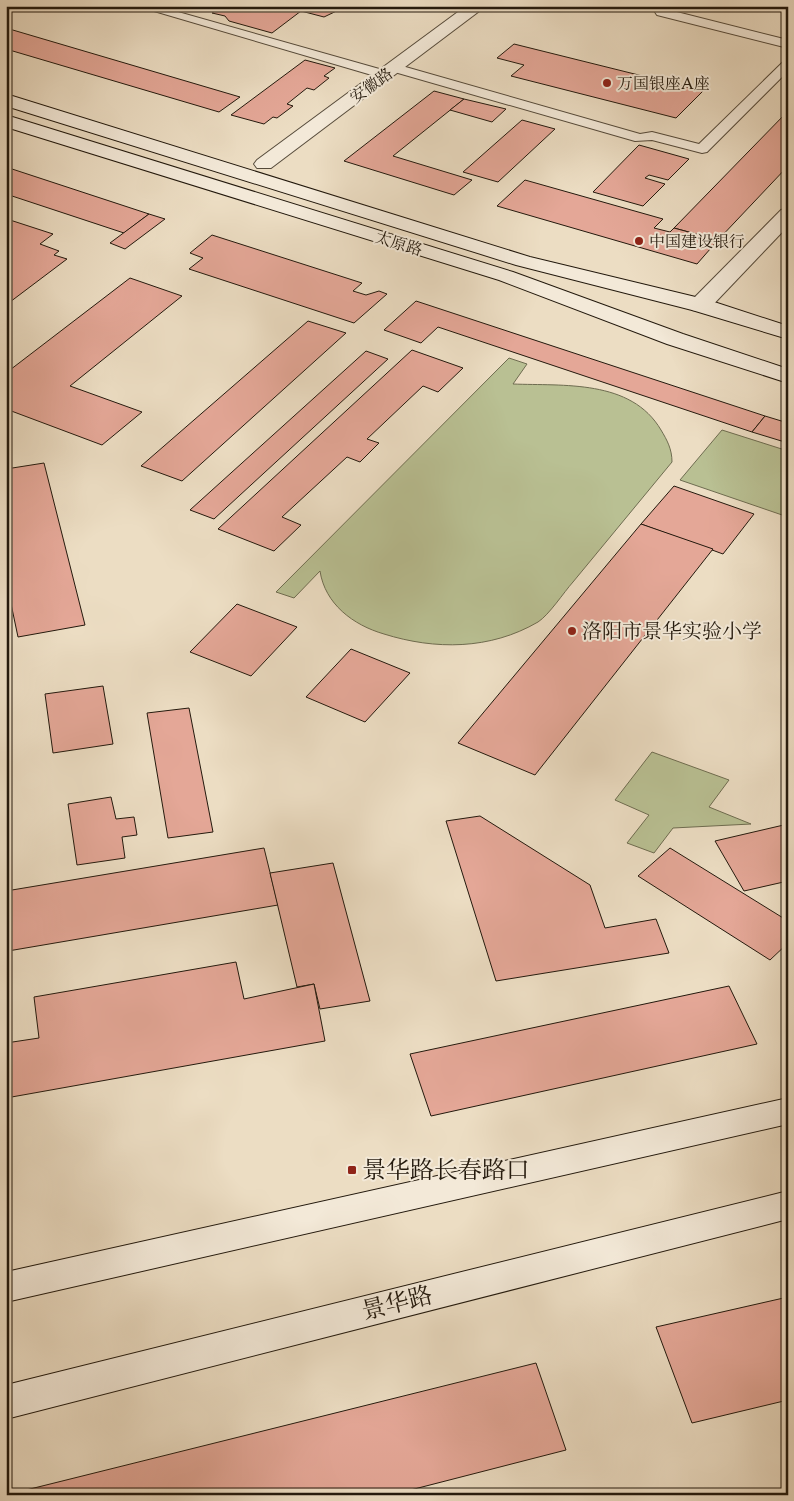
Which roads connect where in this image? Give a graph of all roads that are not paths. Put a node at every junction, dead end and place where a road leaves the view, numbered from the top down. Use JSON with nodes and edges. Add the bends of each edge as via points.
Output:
{"nodes":[{"id":1,"x":143,"y":6,"type":"edge"},
{"id":2,"x":477,"y":6,"type":"edge"},
{"id":3,"x":661,"y":12,"type":"dead end"},
{"id":4,"x":788,"y":44,"type":"edge"},
{"id":5,"x":788,"y":64,"type":"edge"},
{"id":6,"x":390,"y":71,"type":"junction"},
{"id":7,"x":6,"y":86,"type":"edge"},
{"id":8,"x":6,"y":100,"type":"edge"},
{"id":9,"x":6,"y":121,"type":"edge"},
{"id":10,"x":6,"y":141,"type":"edge"},
{"id":11,"x":264,"y":164,"type":"junction"},
{"id":12,"x":788,"y":214,"type":"edge"},
{"id":13,"x":700,"y":305,"type":"junction"},
{"id":14,"x":788,"y":333,"type":"edge"},
{"id":15,"x":675,"y":339,"type":"junction"},
{"id":16,"x":788,"y":376,"type":"edge"},
{"id":17,"x":788,"y":1111,"type":"edge"},
{"id":18,"x":788,"y":1205,"type":"edge"},
{"id":19,"x":6,"y":1288,"type":"edge"},
{"id":20,"x":6,"y":1402,"type":"edge"}],
"edges":[{"from":1,"to":6,"type":"lane"},
{"from":2,"to":6,"type":"main road","name":"安徽路"},
{"from":3,"to":4,"type":"lane"},
{"from":5,"to":6,"type":"lane","via":[[702,149],[652,136],[640,138]]},
{"from":6,"to":11,"type":"main road","name":"安徽路"},
{"from":7,"to":11,"type":"main road"},
{"from":8,"to":13,"type":"main road","name":"太原路","via":[[524,261]]},
{"from":9,"to":15,"type":"main road","name":"太原路","via":[[506,276]]},
{"from":10,"to":15,"type":"main road","via":[[495,291]]},
{"from":11,"to":13,"type":"main road","via":[[536,246]]},
{"from":12,"to":13,"type":"main road"},
{"from":13,"to":14,"type":"main road","name":"太原路"},
{"from":15,"to":16,"type":"main road","name":"太原路"},
{"from":17,"to":19,"type":"main road"},
{"from":18,"to":20,"type":"main road","name":"景华路"}]}
